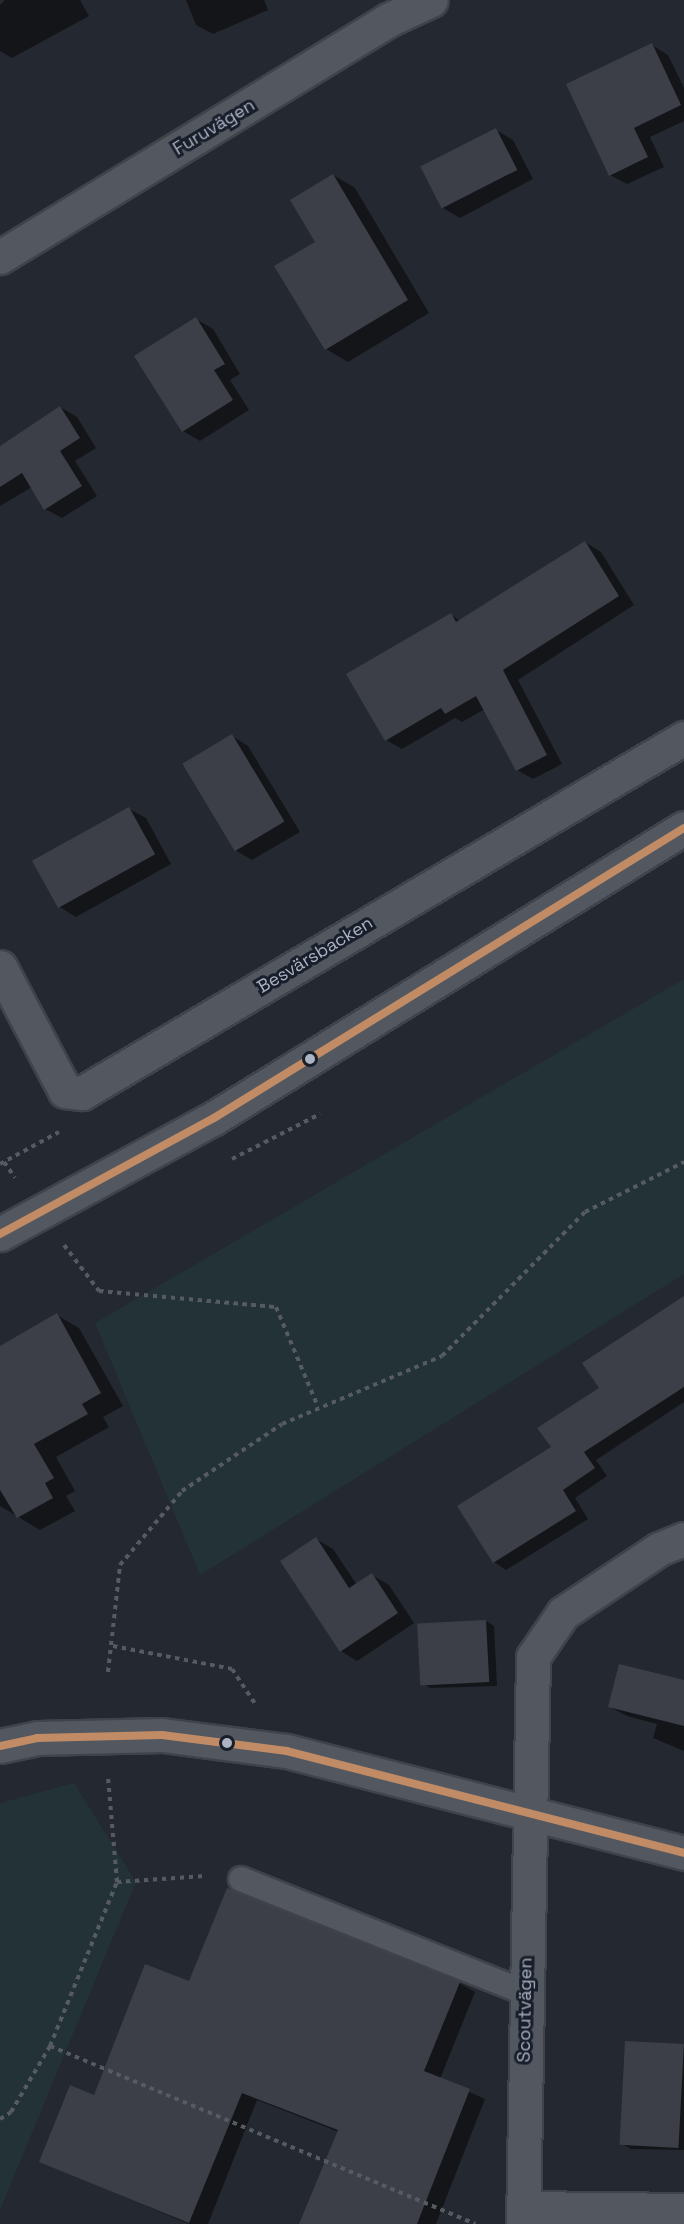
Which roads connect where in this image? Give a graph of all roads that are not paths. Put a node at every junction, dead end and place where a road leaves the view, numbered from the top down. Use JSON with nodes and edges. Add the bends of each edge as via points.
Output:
{"nodes":[{"id":1,"x":431,"y":0,"type":"edge"},
{"id":2,"x":383,"y":10,"type":"edge"},
{"id":3,"x":0,"y":257,"type":"edge"},
{"id":4,"x":684,"y":738,"type":"edge"},
{"id":5,"x":684,"y":828,"type":"edge"},
{"id":6,"x":0,"y":967,"type":"edge"},
{"id":7,"x":0,"y":1234,"type":"edge"},
{"id":8,"x":684,"y":1539,"type":"edge"},
{"id":9,"x":0,"y":1746,"type":"edge"},
{"id":10,"x":531,"y":1812,"type":"junction"},
{"id":11,"x":684,"y":1853,"type":"edge"},
{"id":12,"x":241,"y":1879,"type":"road end"},
{"id":13,"x":524,"y":1992,"type":"junction"},
{"id":14,"x":684,"y":2210,"type":"edge"},
{"id":15,"x":523,"y":2216,"type":"edge"}],
"edges":[{"from":1,"to":2,"type":"street","name":"Furuvägen"},
{"from":2,"to":3,"type":"street","name":"Furuvägen"},
{"from":4,"to":6,"type":"street","name":"Besvärsbacken","via":[[82,1093],[65,1091]]},
{"from":5,"to":7,"type":"street","via":[[214,1118]]},
{"from":8,"to":10,"type":"street","name":"Scoutvägen","via":[[658,1549],[563,1613],[533,1657]]},
{"from":9,"to":10,"type":"street","via":[[37,1738],[162,1735],[287,1751]]},
{"from":10,"to":11,"type":"street"},
{"from":10,"to":13,"type":"street","name":"Scoutvägen"},
{"from":12,"to":13,"type":"lane"},
{"from":13,"to":15,"type":"street","name":"Scoutvägen"},
{"from":14,"to":15,"type":"street","name":"Scoutvägen"}]}
